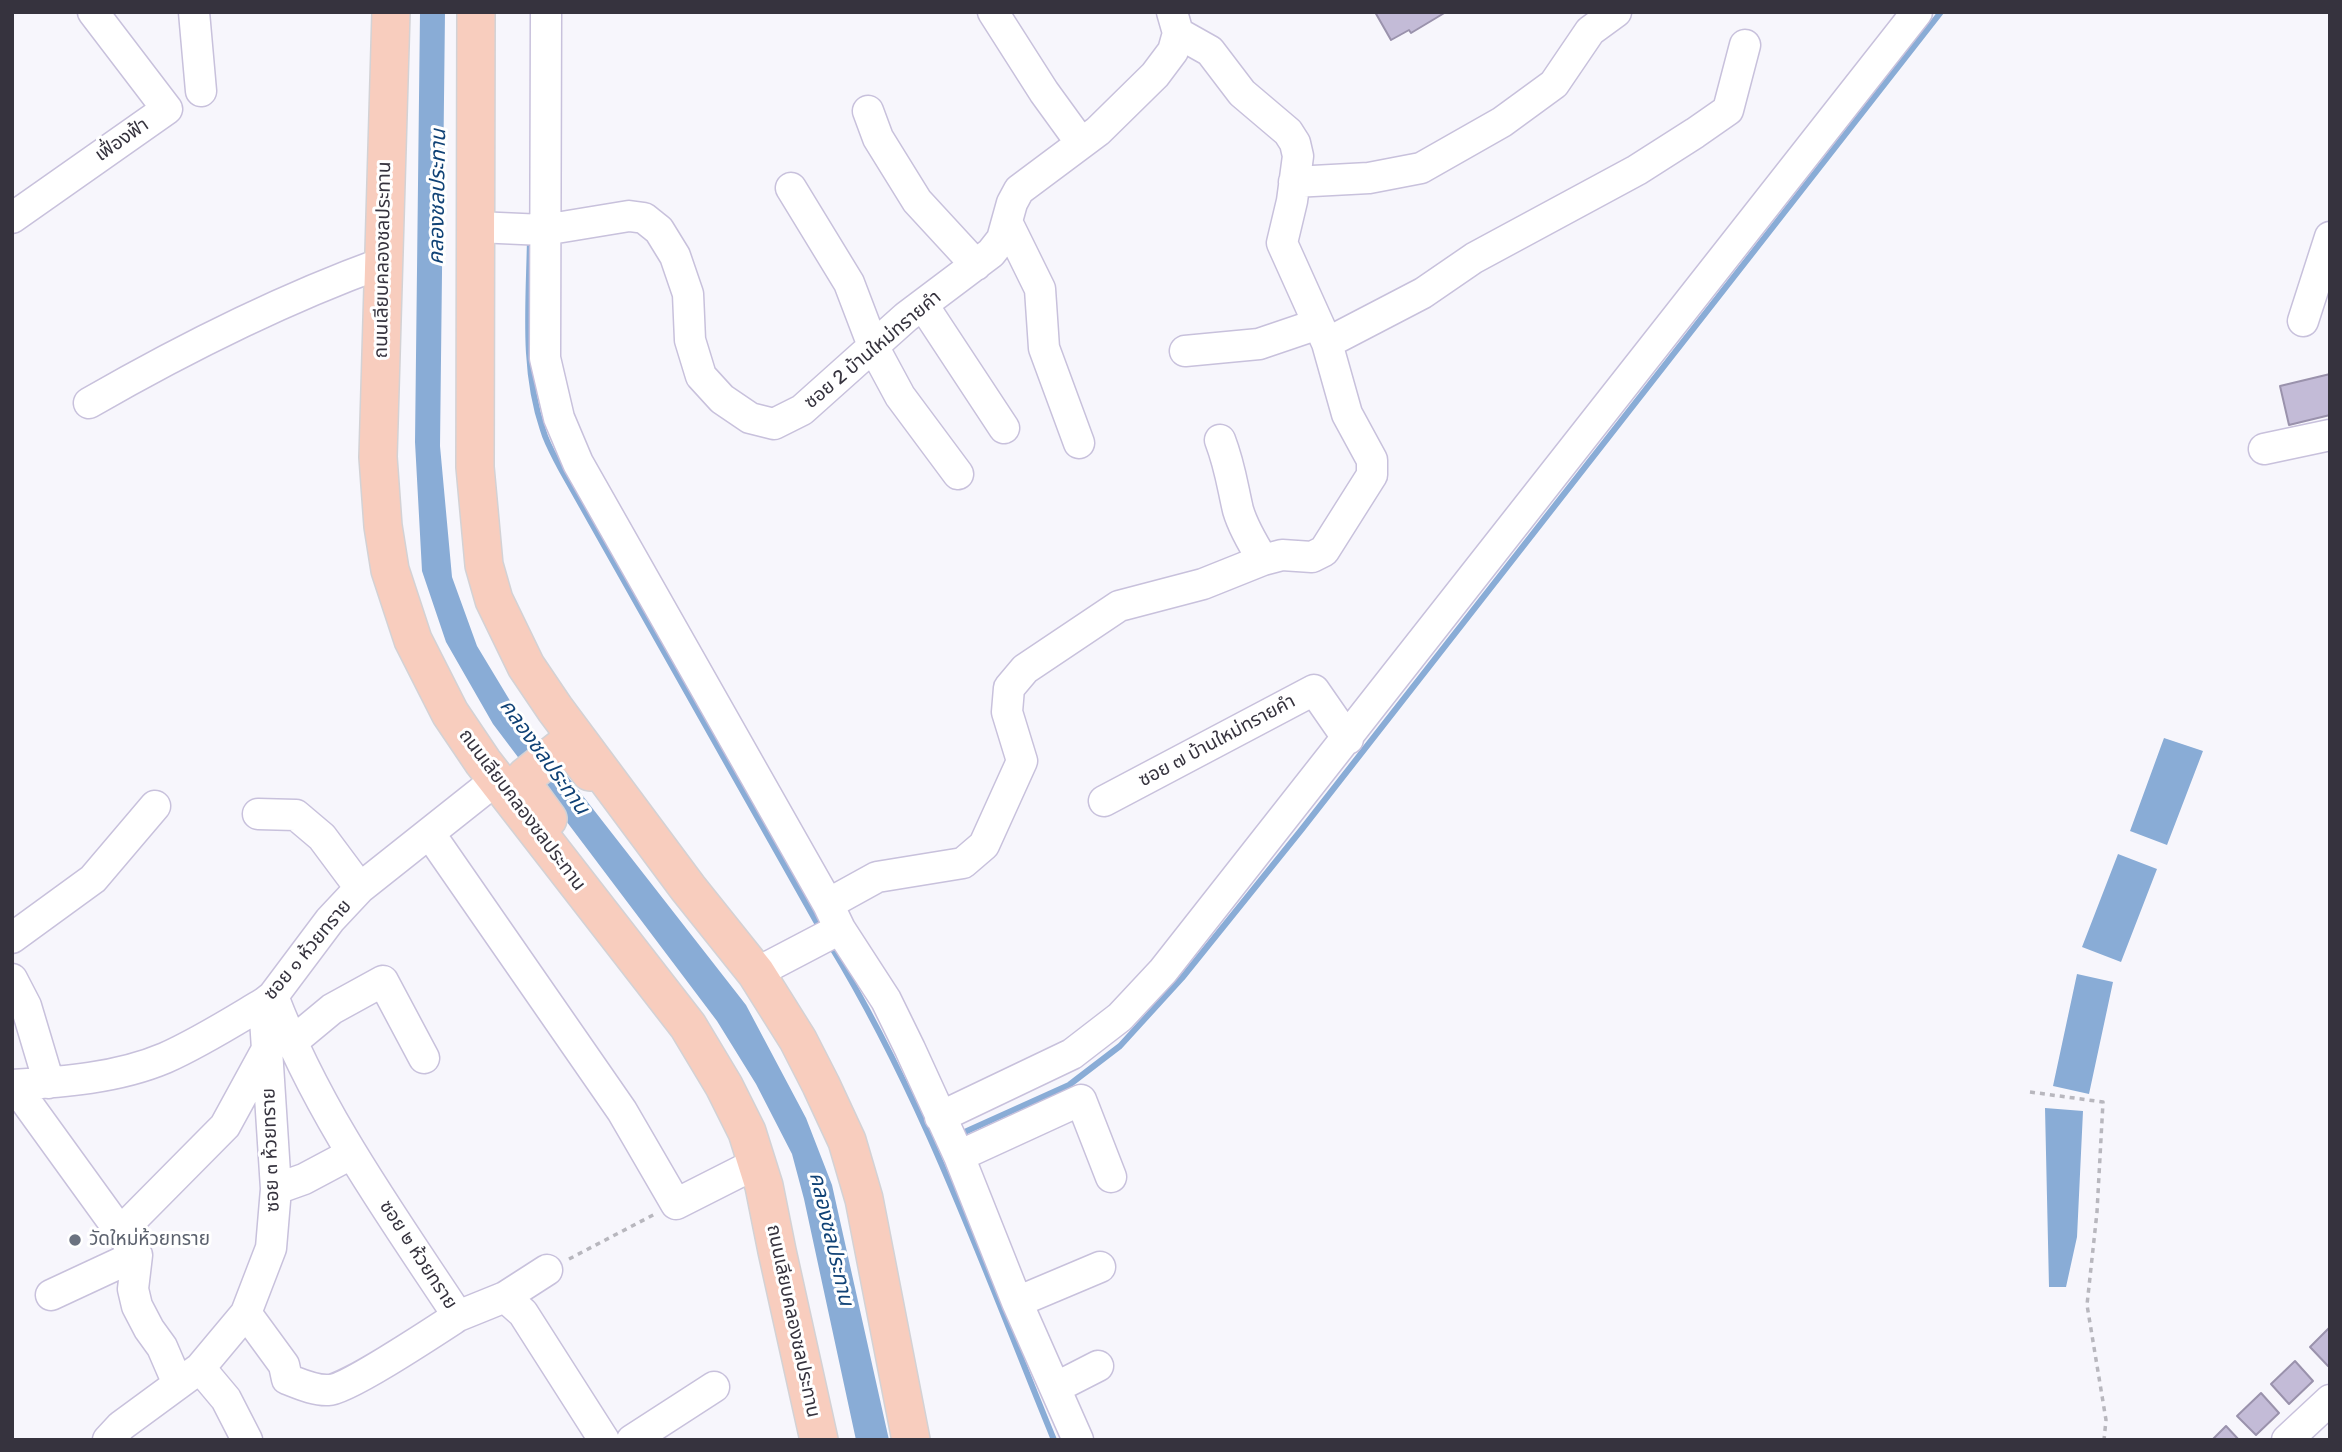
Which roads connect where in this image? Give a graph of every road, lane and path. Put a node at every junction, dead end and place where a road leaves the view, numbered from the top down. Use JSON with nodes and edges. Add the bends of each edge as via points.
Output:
{"nodes":[{"id":1,"x":93,"y":12,"type":"edge"},
{"id":2,"x":194,"y":12,"type":"edge"},
{"id":3,"x":391,"y":12,"type":"edge"},
{"id":4,"x":476,"y":12,"type":"edge"},
{"id":5,"x":546,"y":12,"type":"edge"},
{"id":6,"x":993,"y":12,"type":"edge"},
{"id":7,"x":1616,"y":12,"type":"edge"},
{"id":8,"x":1917,"y":12,"type":"edge"},
{"id":9,"x":1175,"y":22,"type":"edge"},
{"id":10,"x":1745,"y":45,"type":"dead end"},
{"id":11,"x":201,"y":91,"type":"dead end"},
{"id":12,"x":868,"y":111,"type":"dead end"},
{"id":13,"x":1081,"y":143,"type":"junction"},
{"id":14,"x":1294,"y":182,"type":"junction"},
{"id":15,"x":791,"y":188,"type":"dead end"},
{"id":16,"x":12,"y":218,"type":"edge"},
{"id":17,"x":1007,"y":222,"type":"junction"},
{"id":18,"x":516,"y":229,"type":"junction"},
{"id":19,"x":2330,"y":237,"type":"edge"},
{"id":20,"x":382,"y":263,"type":"junction"},
{"id":21,"x":976,"y":265,"type":"junction"},
{"id":22,"x":923,"y":305,"type":"junction"},
{"id":23,"x":2303,"y":321,"type":"dead end"},
{"id":24,"x":1322,"y":333,"type":"junction"},
{"id":25,"x":873,"y":346,"type":"junction"},
{"id":26,"x":1185,"y":351,"type":"dead end"},
{"id":27,"x":89,"y":403,"type":"dead end"},
{"id":28,"x":1004,"y":428,"type":"dead end"},
{"id":29,"x":2330,"y":435,"type":"edge"},
{"id":30,"x":1220,"y":440,"type":"dead end"},
{"id":31,"x":1079,"y":443,"type":"dead end"},
{"id":32,"x":2264,"y":449,"type":"dead end"},
{"id":33,"x":958,"y":474,"type":"dead end"},
{"id":34,"x":1262,"y":560,"type":"junction"},
{"id":35,"x":494,"y":600,"type":"junction"},
{"id":36,"x":1348,"y":739,"type":"junction"},
{"id":37,"x":556,"y":740,"type":"junction"},
{"id":38,"x":512,"y":774,"type":"junction"},
{"id":39,"x":1104,"y":801,"type":"dead end"},
{"id":40,"x":155,"y":806,"type":"dead end"},
{"id":41,"x":258,"y":814,"type":"dead end"},
{"id":42,"x":430,"y":834,"type":"junction"},
{"id":43,"x":360,"y":888,"type":"junction"},
{"id":44,"x":688,"y":888,"type":"junction"},
{"id":45,"x":833,"y":922,"type":"junction"},
{"id":46,"x":12,"y":938,"type":"edge"},
{"id":47,"x":756,"y":974,"type":"junction"},
{"id":48,"x":12,"y":978,"type":"edge"},
{"id":49,"x":268,"y":999,"type":"junction"},
{"id":50,"x":278,"y":1047,"type":"junction"},
{"id":51,"x":424,"y":1058,"type":"dead end"},
{"id":52,"x":49,"y":1083,"type":"junction"},
{"id":53,"x":13,"y":1085,"type":"edge"},
{"id":54,"x":2030,"y":1092,"type":"dead end"},
{"id":55,"x":940,"y":1117,"type":"junction"},
{"id":56,"x":956,"y":1150,"type":"junction"},
{"id":57,"x":351,"y":1154,"type":"junction"},
{"id":58,"x":757,"y":1163,"type":"junction"},
{"id":59,"x":1111,"y":1177,"type":"dead end"},
{"id":60,"x":276,"y":1189,"type":"junction"},
{"id":61,"x":676,"y":1204,"type":"junction"},
{"id":62,"x":129,"y":1243,"type":"junction"},
{"id":63,"x":1100,"y":1267,"type":"dead end"},
{"id":64,"x":547,"y":1270,"type":"joint"},
{"id":65,"x":51,"y":1295,"type":"dead end"},
{"id":66,"x":505,"y":1297,"type":"junction"},
{"id":67,"x":1017,"y":1302,"type":"junction"},
{"id":68,"x":246,"y":1314,"type":"junction"},
{"id":69,"x":458,"y":1316,"type":"junction"},
{"id":70,"x":1098,"y":1366,"type":"dead end"},
{"id":71,"x":189,"y":1376,"type":"junction"},
{"id":72,"x":714,"y":1387,"type":"dead end"},
{"id":73,"x":1055,"y":1388,"type":"junction"},
{"id":74,"x":2330,"y":1400,"type":"edge"},
{"id":75,"x":108,"y":1440,"type":"edge"},
{"id":76,"x":247,"y":1440,"type":"edge"},
{"id":77,"x":604,"y":1440,"type":"edge"},
{"id":78,"x":632,"y":1440,"type":"edge"},
{"id":79,"x":819,"y":1440,"type":"edge"},
{"id":80,"x":911,"y":1440,"type":"edge"},
{"id":81,"x":1078,"y":1440,"type":"edge"},
{"id":82,"x":2104,"y":1440,"type":"edge"},
{"id":83,"x":2287,"y":1440,"type":"edge"}],
"edges":[{"from":1,"to":16,"type":"street","name":"เฟื่องฟ้า","via":[[167,109]]},
{"from":2,"to":11,"type":"street"},
{"from":3,"to":20,"type":"main road","name":"ถนนเลียบคลองชลประทาน"},
{"from":4,"to":18,"type":"main road"},
{"from":5,"to":18,"type":"street"},
{"from":6,"to":13,"type":"street"},
{"from":7,"to":14,"type":"street","via":[[1590,31],[1554,83],[1502,122],[1421,168],[1369,178]]},
{"from":8,"to":36,"type":"street"},
{"from":9,"to":13,"type":"street","name":"ซอย 2 บ้านใหม่ทรายคำ","via":[[1173,51],[1155,75]]},
{"from":9,"to":14,"type":"street","via":[[1210,51],[1242,93],[1288,132],[1298,156]]},
{"from":10,"to":24,"type":"street","via":[[1728,110],[1695,133],[1637,170],[1474,258],[1423,293]]},
{"from":12,"to":21,"type":"street","via":[[878,138],[917,201]]},
{"from":13,"to":17,"type":"street","name":"ซอย 2 บ้านใหม่ทรายคำ","via":[[1018,190]]},
{"from":14,"to":24,"type":"street","via":[[1282,243]]},
{"from":15,"to":25,"type":"street","via":[[849,283]]},
{"from":17,"to":21,"type":"street","name":"ซอย 2 บ้านใหม่ทรายคำ","via":[[1003,239]]},
{"from":17,"to":31,"type":"street","via":[[1040,289],[1044,348]]},
{"from":18,"to":25,"type":"street","name":"ซอย 2 บ้านใหม่ทรายคำ","via":[[629,216],[644,218],[659,230],[675,256],[688,294],[690,340],[701,376],[750,418],[774,424],[802,410]]},
{"from":18,"to":35,"type":"main road","via":[[475,467],[484,565]]},
{"from":18,"to":45,"type":"street","via":[[551,390],[568,441]]},
{"from":19,"to":23,"type":"street"},
{"from":20,"to":27,"type":"street","via":[[293,298]]},
{"from":20,"to":38,"type":"main road","name":"ถนนเลียบคลองชลประทาน","via":[[378,457],[390,570],[414,640],[450,713]]},
{"from":21,"to":22,"type":"street","name":"ซอย 2 บ้านใหม่ทรายคำ"},
{"from":22,"to":25,"type":"street","name":"ซอย 2 บ้านใหม่ทรายคำ"},
{"from":22,"to":28,"type":"street"},
{"from":24,"to":26,"type":"street"},
{"from":24,"to":34,"type":"street","via":[[1347,414],[1372,460],[1372,475],[1324,551],[1311,557],[1282,555]]},
{"from":25,"to":33,"type":"street","via":[[900,396]]},
{"from":29,"to":32,"type":"street"},
{"from":30,"to":34,"type":"street","via":[[1231,467],[1239,512]]},
{"from":34,"to":45,"type":"street","via":[[1203,584],[1119,606],[1025,669],[1009,688],[1007,712],[1022,761],[984,845],[963,863],[877,877]]},
{"from":35,"to":37,"type":"main road","via":[[498,641]]},
{"from":35,"to":44,"type":"main road","via":[[526,666]]},
{"from":36,"to":39,"type":"street","name":"ซอย ๗ บ้านใหม่ทรายคำ","via":[[1314,690]]},
{"from":36,"to":55,"type":"street","via":[[1163,971],[1120,1017],[1072,1054]]},
{"from":37,"to":38,"type":"main road"},
{"from":37,"to":44,"type":"main road","via":[[572,749]]},
{"from":38,"to":42,"type":"street","name":"ซอย ๑ ห้วยทราย"},
{"from":38,"to":58,"type":"main road","name":"ถนนเลียบคลองชลประทาน","via":[[615,932],[688,1026],[724,1086]]},
{"from":40,"to":46,"type":"street","via":[[93,879]]},
{"from":41,"to":43,"type":"street","via":[[296,815],[322,837]]},
{"from":42,"to":43,"type":"street","name":"ซอย ๑ ห้วยทราย"},
{"from":42,"to":61,"type":"street","via":[[622,1111]]},
{"from":43,"to":49,"type":"street","name":"ซอย ๑ ห้วยทราย"},
{"from":44,"to":47,"type":"main road"},
{"from":45,"to":47,"type":"street","via":[[789,957]]},
{"from":45,"to":55,"type":"street","via":[[886,1000]]},
{"from":47,"to":80,"type":"main road","via":[[798,1040],[847,1141],[864,1199]]},
{"from":48,"to":52,"type":"street","via":[[26,1006]]},
{"from":49,"to":50,"type":"street","name":"ซอย ๒ ห้วยทราย"},
{"from":49,"to":52,"type":"street","name":"ซอย ๑ ห้วยทราย","via":[[164,1058],[119,1072]]},
{"from":50,"to":51,"type":"street","via":[[383,981]]},
{"from":50,"to":57,"type":"street","name":"ซอย ๒ ห้วยทราย"},
{"from":50,"to":60,"type":"street","name":"ซอย ๓ ห้วยทราย","via":[[272,1096]]},
{"from":50,"to":62,"type":"street","via":[[225,1126]]},
{"from":52,"to":53,"type":"street","name":"ซอย ๑ ห้วยทราย"},
{"from":53,"to":62,"type":"street"},
{"from":54,"to":82,"type":"path","via":[[2103,1102],[2087,1305],[2106,1420]]},
{"from":55,"to":56,"type":"street"},
{"from":56,"to":59,"type":"street","via":[[1081,1100]]},
{"from":56,"to":67,"type":"street"},
{"from":57,"to":60,"type":"street"},
{"from":57,"to":69,"type":"street","name":"ซอย ๒ ห้วยทราย"},
{"from":58,"to":61,"type":"street"},
{"from":58,"to":79,"type":"main road","name":"ถนนเลียบคลองชลประทาน"},
{"from":60,"to":68,"type":"street","name":"ซอย ๓ ห้วยทราย","via":[[271,1248]]},
{"from":61,"to":64,"type":"path"},
{"from":62,"to":65,"type":"street"},
{"from":62,"to":71,"type":"street","via":[[137,1306],[149,1329]]},
{"from":63,"to":67,"type":"street"},
{"from":64,"to":66,"type":"street","name":"ซอย ๒ ห้วยทราย"},
{"from":66,"to":69,"type":"street","name":"ซอย ๒ ห้วยทราย"},
{"from":66,"to":77,"type":"street","via":[[523,1313]]},
{"from":67,"to":73,"type":"street"},
{"from":68,"to":69,"type":"street","via":[[284,1364],[287,1379],[332,1391]]},
{"from":68,"to":71,"type":"street","name":"ซอย ๓ ห้วยทราย"},
{"from":70,"to":73,"type":"street"},
{"from":71,"to":75,"type":"street","name":"ซอย ๓ ห้วยทราย"},
{"from":71,"to":76,"type":"street","via":[[226,1398]]},
{"from":72,"to":78,"type":"street"},
{"from":73,"to":81,"type":"street"},
{"from":74,"to":83,"type":"street"}]}
